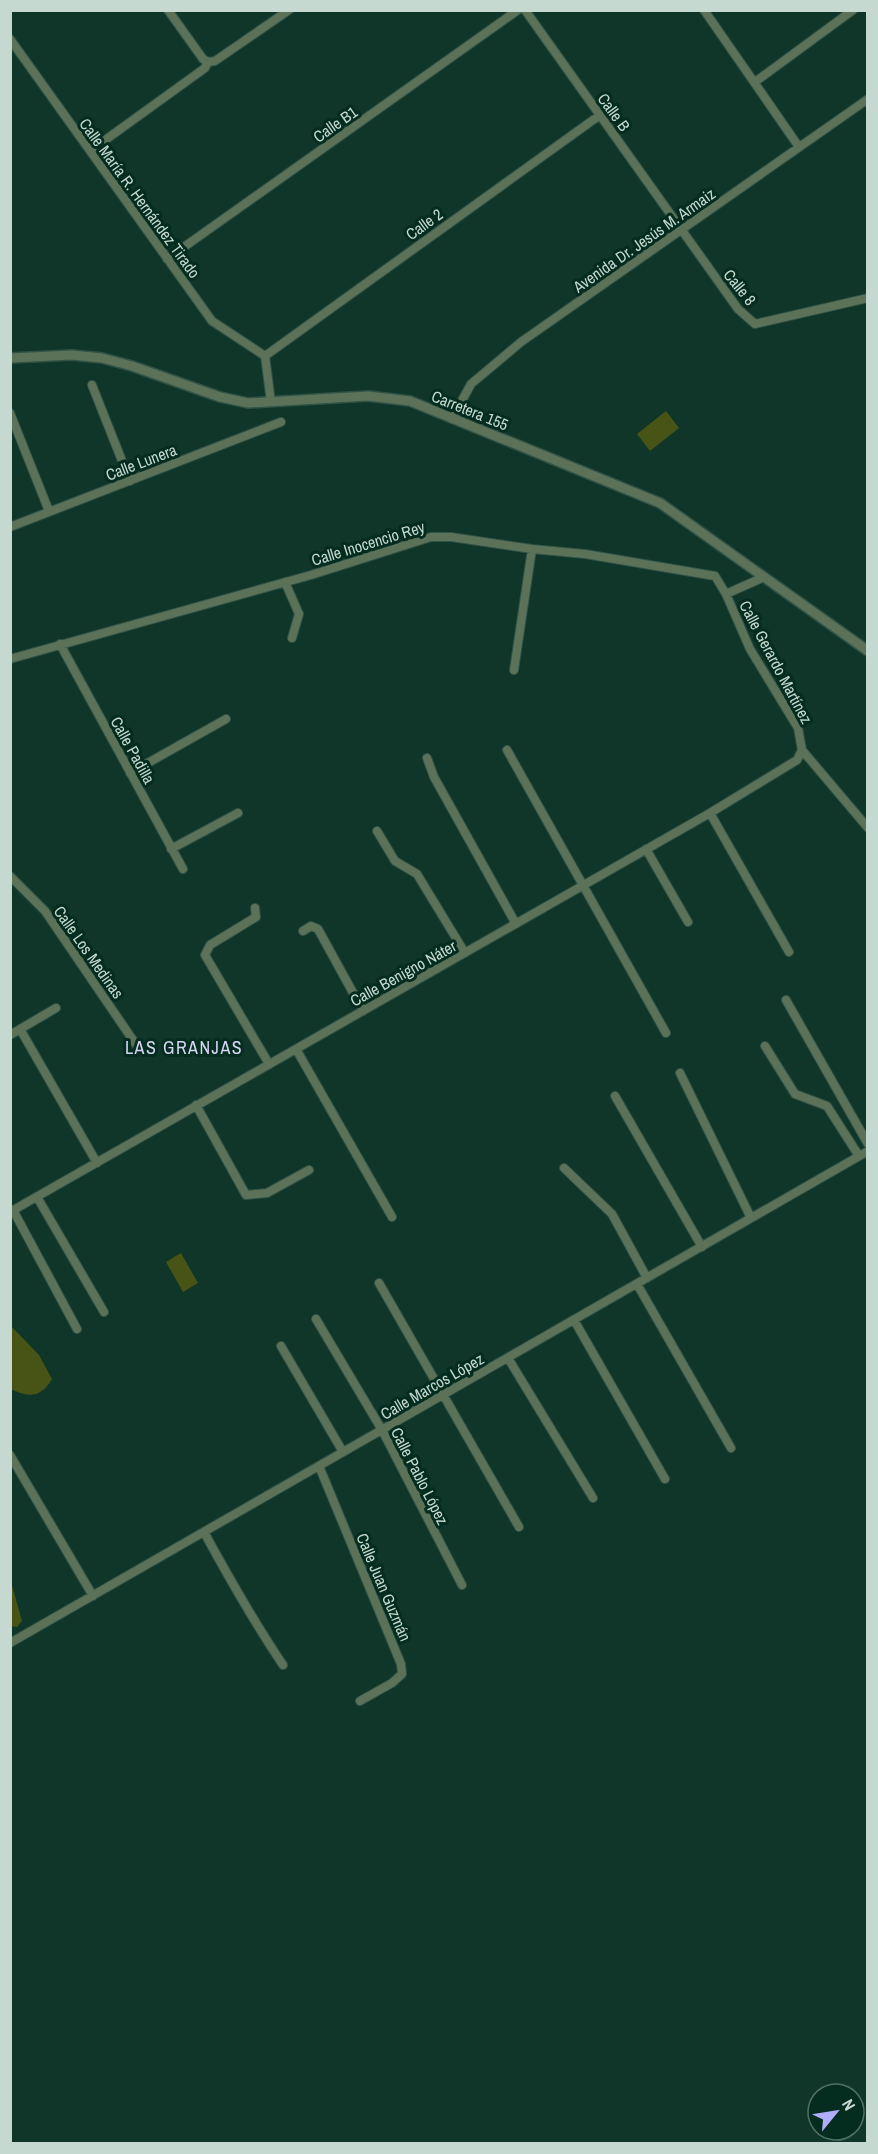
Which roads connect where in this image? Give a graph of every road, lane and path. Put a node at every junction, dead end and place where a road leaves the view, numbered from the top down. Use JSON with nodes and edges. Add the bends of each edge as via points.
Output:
{"nodes":[{"id":1,"x":168,"y":10,"type":"edge"},
{"id":2,"x":289,"y":10,"type":"edge"},
{"id":3,"x":518,"y":10,"type":"edge"},
{"id":4,"x":525,"y":10,"type":"edge"},
{"id":5,"x":704,"y":10,"type":"edge"},
{"id":6,"x":853,"y":10,"type":"edge"},
{"id":7,"x":10,"y":39,"type":"edge"},
{"id":8,"x":208,"y":62,"type":"junction"},
{"id":9,"x":755,"y":82,"type":"junction"},
{"id":10,"x":867,"y":99,"type":"edge"},
{"id":11,"x":600,"y":115,"type":"junction"},
{"id":12,"x":799,"y":147,"type":"junction"},
{"id":13,"x":90,"y":152,"type":"junction"},
{"id":14,"x":681,"y":230,"type":"junction"},
{"id":15,"x":167,"y":259,"type":"junction"},
{"id":16,"x":867,"y":298,"type":"edge"},
{"id":17,"x":265,"y":356,"type":"junction"},
{"id":18,"x":10,"y":358,"type":"edge"},
{"id":19,"x":92,"y":385,"type":"dead end"},
{"id":20,"x":271,"y":402,"type":"junction"},
{"id":21,"x":10,"y":413,"type":"edge"},
{"id":22,"x":452,"y":419,"type":"junction"},
{"id":23,"x":281,"y":422,"type":"dead end"},
{"id":24,"x":130,"y":481,"type":"junction"},
{"id":25,"x":49,"y":511,"type":"junction"},
{"id":26,"x":10,"y":527,"type":"edge"},
{"id":27,"x":532,"y":549,"type":"junction"},
{"id":28,"x":764,"y":577,"type":"junction"},
{"id":29,"x":285,"y":582,"type":"junction"},
{"id":30,"x":726,"y":594,"type":"junction"},
{"id":31,"x":292,"y":638,"type":"dead end"},
{"id":32,"x":60,"y":644,"type":"junction"},
{"id":33,"x":867,"y":651,"type":"edge"},
{"id":34,"x":10,"y":659,"type":"edge"},
{"id":35,"x":514,"y":670,"type":"dead end"},
{"id":36,"x":226,"y":719,"type":"dead end"},
{"id":37,"x":507,"y":750,"type":"dead end"},
{"id":38,"x":802,"y":750,"type":"junction"},
{"id":39,"x":427,"y":758,"type":"dead end"},
{"id":40,"x":130,"y":773,"type":"junction"},
{"id":41,"x":238,"y":813,"type":"dead end"},
{"id":42,"x":710,"y":813,"type":"junction"},
{"id":43,"x":867,"y":828,"type":"edge"},
{"id":44,"x":377,"y":831,"type":"dead end"},
{"id":45,"x":171,"y":849,"type":"junction"},
{"id":46,"x":646,"y":849,"type":"junction"},
{"id":47,"x":183,"y":869,"type":"dead end"},
{"id":48,"x":10,"y":876,"type":"edge"},
{"id":49,"x":583,"y":885,"type":"junction"},
{"id":50,"x":255,"y":908,"type":"dead end"},
{"id":51,"x":688,"y":922,"type":"dead end"},
{"id":52,"x":516,"y":924,"type":"junction"},
{"id":53,"x":303,"y":931,"type":"dead end"},
{"id":54,"x":789,"y":952,"type":"dead end"},
{"id":55,"x":465,"y":953,"type":"junction"},
{"id":56,"x":786,"y":1000,"type":"dead end"},
{"id":57,"x":56,"y":1008,"type":"dead end"},
{"id":58,"x":363,"y":1011,"type":"junction"},
{"id":59,"x":20,"y":1029,"type":"junction"},
{"id":60,"x":666,"y":1033,"type":"dead end"},
{"id":61,"x":10,"y":1035,"type":"edge"},
{"id":62,"x":765,"y":1046,"type":"dead end"},
{"id":63,"x":139,"y":1049,"type":"dead end"},
{"id":64,"x":296,"y":1049,"type":"junction"},
{"id":65,"x":269,"y":1064,"type":"junction"},
{"id":66,"x":680,"y":1073,"type":"dead end"},
{"id":67,"x":615,"y":1096,"type":"dead end"},
{"id":68,"x":196,"y":1105,"type":"junction"},
{"id":69,"x":867,"y":1144,"type":"edge"},
{"id":70,"x":867,"y":1151,"type":"edge"},
{"id":71,"x":859,"y":1156,"type":"junction"},
{"id":72,"x":97,"y":1163,"type":"junction"},
{"id":73,"x":564,"y":1168,"type":"dead end"},
{"id":74,"x":309,"y":1170,"type":"dead end"},
{"id":75,"x":37,"y":1197,"type":"junction"},
{"id":76,"x":12,"y":1211,"type":"edge"},
{"id":77,"x":392,"y":1217,"type":"dead end"},
{"id":78,"x":751,"y":1218,"type":"junction"},
{"id":79,"x":702,"y":1246,"type":"junction"},
{"id":80,"x":647,"y":1278,"type":"junction"},
{"id":81,"x":379,"y":1283,"type":"dead end"},
{"id":82,"x":637,"y":1284,"type":"junction"},
{"id":83,"x":104,"y":1312,"type":"dead end"},
{"id":84,"x":315,"y":1319,"type":"dead end"},
{"id":85,"x":574,"y":1320,"type":"junction"},
{"id":86,"x":77,"y":1329,"type":"dead end"},
{"id":87,"x":281,"y":1346,"type":"dead end"},
{"id":88,"x":508,"y":1358,"type":"junction"},
{"id":89,"x":444,"y":1395,"type":"junction"},
{"id":90,"x":382,"y":1430,"type":"junction"},
{"id":91,"x":731,"y":1448,"type":"dead end"},
{"id":92,"x":344,"y":1452,"type":"junction"},
{"id":93,"x":10,"y":1455,"type":"edge"},
{"id":94,"x":319,"y":1466,"type":"junction"},
{"id":95,"x":665,"y":1479,"type":"dead end"},
{"id":96,"x":593,"y":1498,"type":"dead end"},
{"id":97,"x":519,"y":1527,"type":"dead end"},
{"id":98,"x":204,"y":1532,"type":"junction"},
{"id":99,"x":462,"y":1585,"type":"dead end"},
{"id":100,"x":93,"y":1596,"type":"junction"},
{"id":101,"x":10,"y":1643,"type":"edge"},
{"id":102,"x":283,"y":1665,"type":"dead end"},
{"id":103,"x":360,"y":1701,"type":"dead end"}],
"edges":[{"from":1,"to":8,"type":"street"},
{"from":2,"to":8,"type":"street"},
{"from":3,"to":15,"type":"street","name":"Calle B1"},
{"from":4,"to":11,"type":"street","name":"Calle B"},
{"from":5,"to":9,"type":"street"},
{"from":6,"to":9,"type":"street"},
{"from":7,"to":13,"type":"street","name":"Calle María R. Hernández Tirado"},
{"from":8,"to":13,"type":"street"},
{"from":9,"to":12,"type":"street"},
{"from":10,"to":12,"type":"street","name":"Avenida Dr. Jesús M. Armaiz"},
{"from":11,"to":14,"type":"street","name":"Calle B"},
{"from":11,"to":17,"type":"street","name":"Calle 2"},
{"from":12,"to":14,"type":"street","name":"Avenida Dr. Jesús M. Armaiz"},
{"from":13,"to":15,"type":"street","name":"Calle María R. Hernández Tirado"},
{"from":14,"to":16,"type":"street","name":"Calle 8","via":[[738,309],[755,324]]},
{"from":14,"to":22,"type":"street","name":"Avenida Dr. Jesús M. Armaiz","via":[[521,342],[471,384]]},
{"from":15,"to":17,"type":"street","name":"Calle María R. Hernández Tirado","via":[[212,321]]},
{"from":17,"to":20,"type":"street"},
{"from":18,"to":20,"type":"street","name":"Carretera 155","via":[[102,358],[220,397],[248,403]]},
{"from":19,"to":24,"type":"street"},
{"from":20,"to":22,"type":"street","name":"Carretera 155","via":[[388,397],[410,401]]},
{"from":21,"to":25,"type":"street"},
{"from":22,"to":28,"type":"street","name":"Carretera 155","via":[[660,503]]},
{"from":23,"to":24,"type":"street","name":"Calle Lunera"},
{"from":24,"to":25,"type":"street","name":"Calle Lunera"},
{"from":25,"to":26,"type":"street","name":"Calle Lunera"},
{"from":27,"to":29,"type":"street","name":"Calle Inocencio Rey","via":[[431,537]]},
{"from":27,"to":30,"type":"street","name":"Calle Inocencio Rey","via":[[715,576]]},
{"from":27,"to":35,"type":"street"},
{"from":28,"to":30,"type":"street"},
{"from":28,"to":33,"type":"street","name":"Carretera 155"},
{"from":29,"to":31,"type":"street","via":[[299,614]]},
{"from":29,"to":32,"type":"street","name":"Calle Inocencio Rey"},
{"from":30,"to":38,"type":"street","name":"Calle Gerardo Martínez","via":[[750,649],[798,728]]},
{"from":32,"to":34,"type":"street","name":"Calle Inocencio Rey"},
{"from":32,"to":40,"type":"street","name":"Calle Padilla"},
{"from":36,"to":40,"type":"street"},
{"from":37,"to":49,"type":"street"},
{"from":38,"to":42,"type":"street","name":"Calle Benigno Náter","via":[[797,760]]},
{"from":38,"to":43,"type":"street","name":"Calle Gerardo Martínez"},
{"from":39,"to":52,"type":"street"},
{"from":40,"to":45,"type":"street","name":"Calle Padilla"},
{"from":41,"to":45,"type":"street"},
{"from":42,"to":46,"type":"street","name":"Calle Benigno Náter"},
{"from":42,"to":54,"type":"street"},
{"from":44,"to":55,"type":"street","via":[[395,861],[417,874]]},
{"from":45,"to":47,"type":"street","name":"Calle Padilla"},
{"from":46,"to":49,"type":"street","name":"Calle Benigno Náter"},
{"from":46,"to":51,"type":"street"},
{"from":48,"to":63,"type":"street","name":"Calle Los Medinas","via":[[45,911]]},
{"from":49,"to":52,"type":"street","name":"Calle Benigno Náter"},
{"from":49,"to":60,"type":"street"},
{"from":50,"to":65,"type":"street","via":[[256,918],[210,945],[205,955]]},
{"from":52,"to":55,"type":"street","name":"Calle Benigno Náter"},
{"from":53,"to":58,"type":"street","via":[[311,926],[318,929]]},
{"from":55,"to":58,"type":"street","name":"Calle Benigno Náter"},
{"from":56,"to":69,"type":"street"},
{"from":57,"to":59,"type":"street"},
{"from":58,"to":64,"type":"street","name":"Calle Benigno Náter"},
{"from":59,"to":61,"type":"street"},
{"from":59,"to":72,"type":"street"},
{"from":62,"to":71,"type":"street","via":[[795,1094],[827,1106]]},
{"from":64,"to":65,"type":"street","name":"Calle Benigno Náter"},
{"from":64,"to":77,"type":"street"},
{"from":65,"to":68,"type":"street","name":"Calle Benigno Náter"},
{"from":66,"to":78,"type":"street"},
{"from":67,"to":79,"type":"street"},
{"from":68,"to":72,"type":"street","name":"Calle Benigno Náter"},
{"from":68,"to":74,"type":"street","via":[[246,1195],[267,1192]]},
{"from":70,"to":71,"type":"street","name":"Calle Marcos López"},
{"from":71,"to":78,"type":"street","name":"Calle Marcos López"},
{"from":72,"to":75,"type":"street","name":"Calle Benigno Náter"},
{"from":73,"to":80,"type":"street","via":[[612,1214]]},
{"from":75,"to":76,"type":"street","name":"Calle Benigno Náter"},
{"from":75,"to":83,"type":"street"},
{"from":76,"to":86,"type":"street"},
{"from":78,"to":79,"type":"street","name":"Calle Marcos López"},
{"from":79,"to":80,"type":"street","name":"Calle Marcos López"},
{"from":80,"to":82,"type":"street","name":"Calle Marcos López"},
{"from":81,"to":89,"type":"street"},
{"from":82,"to":85,"type":"street","name":"Calle Marcos López"},
{"from":82,"to":91,"type":"street"},
{"from":84,"to":90,"type":"street","name":"Calle Pablo López"},
{"from":85,"to":88,"type":"street","name":"Calle Marcos López"},
{"from":85,"to":95,"type":"street"},
{"from":87,"to":92,"type":"street"},
{"from":88,"to":89,"type":"street","name":"Calle Marcos López"},
{"from":88,"to":96,"type":"street"},
{"from":89,"to":90,"type":"street","name":"Calle Marcos López"},
{"from":89,"to":97,"type":"street"},
{"from":90,"to":92,"type":"street","name":"Calle Marcos López"},
{"from":90,"to":99,"type":"street","name":"Calle Pablo López"},
{"from":92,"to":94,"type":"street","name":"Calle Marcos López"},
{"from":93,"to":100,"type":"street"},
{"from":94,"to":98,"type":"street","name":"Calle Marcos López"},
{"from":94,"to":103,"type":"street","name":"Calle Juan Guzmán","via":[[402,1674]]},
{"from":98,"to":100,"type":"street","name":"Calle Marcos López"},
{"from":98,"to":102,"type":"street"},
{"from":100,"to":101,"type":"street","name":"Calle Marcos López"}]}
